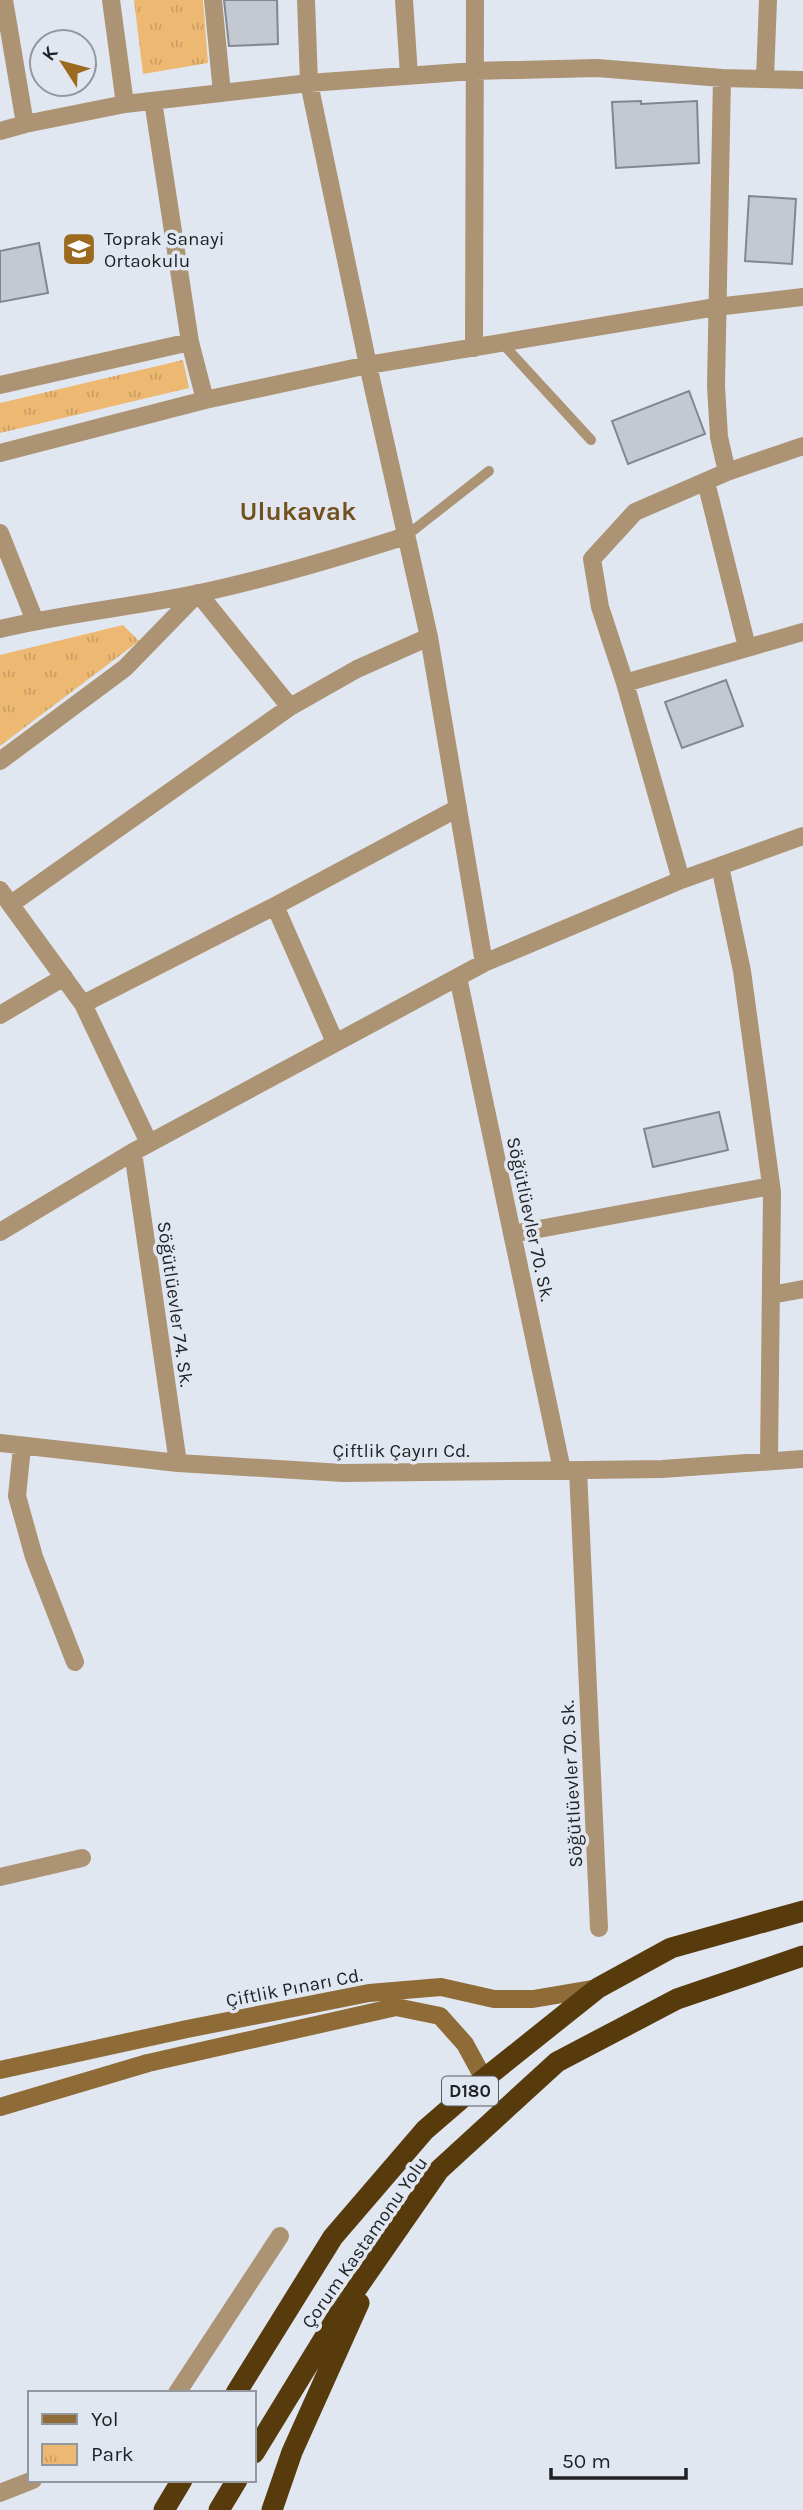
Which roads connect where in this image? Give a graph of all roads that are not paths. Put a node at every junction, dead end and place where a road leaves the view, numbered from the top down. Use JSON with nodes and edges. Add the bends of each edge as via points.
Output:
{"nodes":[{"id":1,"x":4,"y":0,"type":"edge"},
{"id":2,"x":111,"y":0,"type":"edge"},
{"id":3,"x":214,"y":0,"type":"edge"},
{"id":4,"x":306,"y":0,"type":"edge"},
{"id":5,"x":404,"y":0,"type":"edge"},
{"id":6,"x":475,"y":0,"type":"edge"},
{"id":7,"x":768,"y":0,"type":"edge"},
{"id":8,"x":474,"y":71,"type":"junction"},
{"id":9,"x":409,"y":75,"type":"junction"},
{"id":10,"x":722,"y":78,"type":"junction"},
{"id":11,"x":765,"y":78,"type":"junction"},
{"id":12,"x":803,"y":80,"type":"edge"},
{"id":13,"x":309,"y":83,"type":"junction"},
{"id":14,"x":222,"y":93,"type":"junction"},
{"id":15,"x":153,"y":101,"type":"junction"},
{"id":16,"x":125,"y":104,"type":"junction"},
{"id":17,"x":25,"y":124,"type":"junction"},
{"id":18,"x":0,"y":131,"type":"edge"},
{"id":19,"x":803,"y":297,"type":"edge"},
{"id":20,"x":716,"y":307,"type":"junction"},
{"id":21,"x":190,"y":342,"type":"junction"},
{"id":22,"x":502,"y":343,"type":"junction"},
{"id":23,"x":474,"y":348,"type":"junction"},
{"id":24,"x":368,"y":365,"type":"junction"},
{"id":25,"x":0,"y":385,"type":"edge"},
{"id":26,"x":205,"y":400,"type":"junction"},
{"id":27,"x":592,"y":440,"type":"dead end"},
{"id":28,"x":803,"y":446,"type":"edge"},
{"id":29,"x":0,"y":453,"type":"edge"},
{"id":30,"x":489,"y":471,"type":"dead end"},
{"id":31,"x":727,"y":472,"type":"junction"},
{"id":32,"x":706,"y":482,"type":"junction"},
{"id":33,"x":0,"y":533,"type":"edge"},
{"id":34,"x":406,"y":536,"type":"junction"},
{"id":35,"x":198,"y":593,"type":"junction"},
{"id":36,"x":35,"y":621,"type":"junction"},
{"id":37,"x":0,"y":629,"type":"edge"},
{"id":38,"x":803,"y":632,"type":"edge"},
{"id":39,"x":429,"y":637,"type":"junction"},
{"id":40,"x":747,"y":647,"type":"junction"},
{"id":41,"x":625,"y":684,"type":"junction"},
{"id":42,"x":290,"y":706,"type":"junction"},
{"id":43,"x":0,"y":761,"type":"edge"},
{"id":44,"x":458,"y":808,"type":"junction"},
{"id":45,"x":803,"y":836,"type":"edge"},
{"id":46,"x":720,"y":866,"type":"junction"},
{"id":47,"x":681,"y":880,"type":"junction"},
{"id":48,"x":6,"y":897,"type":"edge"},
{"id":49,"x":275,"y":906,"type":"junction"},
{"id":50,"x":484,"y":962,"type":"junction"},
{"id":51,"x":458,"y":976,"type":"junction"},
{"id":52,"x":64,"y":977,"type":"junction"},
{"id":53,"x":83,"y":1004,"type":"junction"},
{"id":54,"x":0,"y":1015,"type":"edge"},
{"id":55,"x":335,"y":1042,"type":"junction"},
{"id":56,"x":149,"y":1143,"type":"junction"},
{"id":57,"x":133,"y":1152,"type":"junction"},
{"id":58,"x":771,"y":1186,"type":"junction"},
{"id":59,"x":0,"y":1231,"type":"edge"},
{"id":60,"x":512,"y":1234,"type":"junction"},
{"id":61,"x":803,"y":1289,"type":"edge"},
{"id":62,"x":771,"y":1295,"type":"junction"},
{"id":63,"x":0,"y":1443,"type":"edge"},
{"id":64,"x":22,"y":1447,"type":"junction"},
{"id":65,"x":803,"y":1459,"type":"edge"},
{"id":66,"x":769,"y":1461,"type":"junction"},
{"id":67,"x":178,"y":1463,"type":"junction"},
{"id":68,"x":570,"y":1470,"type":"junction"},
{"id":69,"x":75,"y":1662,"type":"dead end"},
{"id":70,"x":82,"y":1858,"type":"dead end"},
{"id":71,"x":0,"y":1877,"type":"edge"},
{"id":72,"x":803,"y":1911,"type":"edge"},
{"id":73,"x":599,"y":1928,"type":"dead end"},
{"id":74,"x":803,"y":1956,"type":"edge"},
{"id":75,"x":598,"y":1988,"type":"junction"},
{"id":76,"x":0,"y":2070,"type":"edge"},
{"id":77,"x":484,"y":2079,"type":"junction"},
{"id":78,"x":0,"y":2107,"type":"edge"},
{"id":79,"x":280,"y":2236,"type":"dead end"},
{"id":80,"x":382,"y":2252,"type":"junction"},
{"id":81,"x":178,"y":2391,"type":"edge"},
{"id":82,"x":237,"y":2391,"type":"edge"},
{"id":83,"x":256,"y":2449,"type":"edge"},
{"id":84,"x":28,"y":2482,"type":"edge"},
{"id":85,"x":181,"y":2482,"type":"edge"},
{"id":86,"x":234,"y":2485,"type":"edge"},
{"id":87,"x":0,"y":2493,"type":"edge"},
{"id":88,"x":164,"y":2510,"type":"edge"},
{"id":89,"x":219,"y":2510,"type":"edge"},
{"id":90,"x":272,"y":2510,"type":"edge"}],
"edges":[{"from":1,"to":17,"type":"street"},
{"from":2,"to":16,"type":"street"},
{"from":3,"to":14,"type":"street"},
{"from":4,"to":13,"type":"street"},
{"from":5,"to":9,"type":"street"},
{"from":6,"to":8,"type":"street"},
{"from":7,"to":11,"type":"street"},
{"from":8,"to":9,"type":"street"},
{"from":8,"to":10,"type":"street","via":[[597,68]]},
{"from":8,"to":23,"type":"street"},
{"from":9,"to":13,"type":"street"},
{"from":10,"to":11,"type":"street"},
{"from":10,"to":20,"type":"street"},
{"from":11,"to":12,"type":"street"},
{"from":13,"to":14,"type":"street"},
{"from":13,"to":24,"type":"street"},
{"from":14,"to":15,"type":"street"},
{"from":15,"to":16,"type":"street"},
{"from":15,"to":21,"type":"street"},
{"from":16,"to":17,"type":"street"},
{"from":17,"to":18,"type":"street"},
{"from":19,"to":20,"type":"street"},
{"from":20,"to":22,"type":"street"},
{"from":20,"to":31,"type":"street","via":[[719,437]]},
{"from":21,"to":25,"type":"street"},
{"from":21,"to":26,"type":"street"},
{"from":22,"to":23,"type":"street"},
{"from":22,"to":27,"type":"lane"},
{"from":23,"to":24,"type":"street"},
{"from":24,"to":26,"type":"street"},
{"from":24,"to":34,"type":"street"},
{"from":26,"to":29,"type":"street"},
{"from":28,"to":31,"type":"street"},
{"from":30,"to":34,"type":"lane"},
{"from":31,"to":32,"type":"street"},
{"from":32,"to":40,"type":"street"},
{"from":32,"to":41,"type":"street","via":[[635,512],[592,559],[600,607]]},
{"from":33,"to":36,"type":"street"},
{"from":34,"to":35,"type":"street","via":[[308,568]]},
{"from":34,"to":39,"type":"street"},
{"from":35,"to":36,"type":"street"},
{"from":35,"to":42,"type":"street"},
{"from":35,"to":43,"type":"street","via":[[125,668]]},
{"from":36,"to":37,"type":"street"},
{"from":38,"to":40,"type":"street"},
{"from":39,"to":42,"type":"street"},
{"from":39,"to":44,"type":"street"},
{"from":40,"to":41,"type":"street"},
{"from":41,"to":47,"type":"street"},
{"from":42,"to":48,"type":"street"},
{"from":44,"to":49,"type":"street"},
{"from":44,"to":50,"type":"street"},
{"from":45,"to":46,"type":"street"},
{"from":46,"to":47,"type":"street"},
{"from":46,"to":58,"type":"street","via":[[742,971]]},
{"from":47,"to":50,"type":"street"},
{"from":48,"to":52,"type":"street"},
{"from":49,"to":53,"type":"street"},
{"from":49,"to":55,"type":"street"},
{"from":50,"to":51,"type":"street"},
{"from":51,"to":55,"type":"street"},
{"from":51,"to":60,"type":"street","name":"Söğütlüevler 70. Sk."},
{"from":52,"to":53,"type":"street"},
{"from":52,"to":54,"type":"street"},
{"from":53,"to":56,"type":"street"},
{"from":55,"to":56,"type":"street"},
{"from":56,"to":57,"type":"street"},
{"from":57,"to":59,"type":"street"},
{"from":57,"to":67,"type":"street","name":"Söğütlüevler 74. Sk."},
{"from":58,"to":60,"type":"street"},
{"from":58,"to":62,"type":"street"},
{"from":60,"to":68,"type":"street","name":"Söğütlüevler 70. Sk."},
{"from":61,"to":62,"type":"street"},
{"from":62,"to":66,"type":"street"},
{"from":63,"to":64,"type":"street","name":"Çiftlik Çayırı Cd."},
{"from":64,"to":67,"type":"street","name":"Çiftlik Çayırı Cd."},
{"from":64,"to":69,"type":"street","via":[[17,1496],[34,1557]]},
{"from":65,"to":66,"type":"street","name":"Çiftlik Çayırı Cd."},
{"from":66,"to":68,"type":"street","name":"Çiftlik Çayırı Cd."},
{"from":67,"to":68,"type":"street","name":"Çiftlik Çayırı Cd.","via":[[343,1473]]},
{"from":68,"to":73,"type":"street","name":"Söğütlüevler 70. Sk."},
{"from":70,"to":71,"type":"street"},
{"from":72,"to":75,"type":"highway","name":"Çorum Kastamonu Yolu","number":"D180","via":[[671,1948]]},
{"from":74,"to":80,"type":"highway","name":"Çorum Kastamonu Yolu","number":"D180","via":[[677,1999],[557,2062],[439,2170]]},
{"from":75,"to":76,"type":"street","name":"Çiftlik Pınarı Cd.","via":[[533,1999],[494,1999],[441,1987],[369,1993]]},
{"from":75,"to":77,"type":"highway","name":"Çorum Kastamonu Yolu","number":"D180"},
{"from":77,"to":78,"type":"street","name":"Çiftlik Pınarı Cd.","via":[[464,2044],[440,2016],[396,2007],[148,2063]]},
{"from":77,"to":82,"type":"highway","name":"Çorum Kastamonu Yolu","number":"D180","via":[[425,2130],[333,2236]]},
{"from":79,"to":81,"type":"street"},
{"from":80,"to":83,"type":"highway","name":"Çorum Kastamonu Yolu","number":"D180"},
{"from":80,"to":90,"type":"highway","via":[[292,2452]]},
{"from":84,"to":87,"type":"street"},
{"from":85,"to":88,"type":"highway"},
{"from":86,"to":89,"type":"highway"}]}
